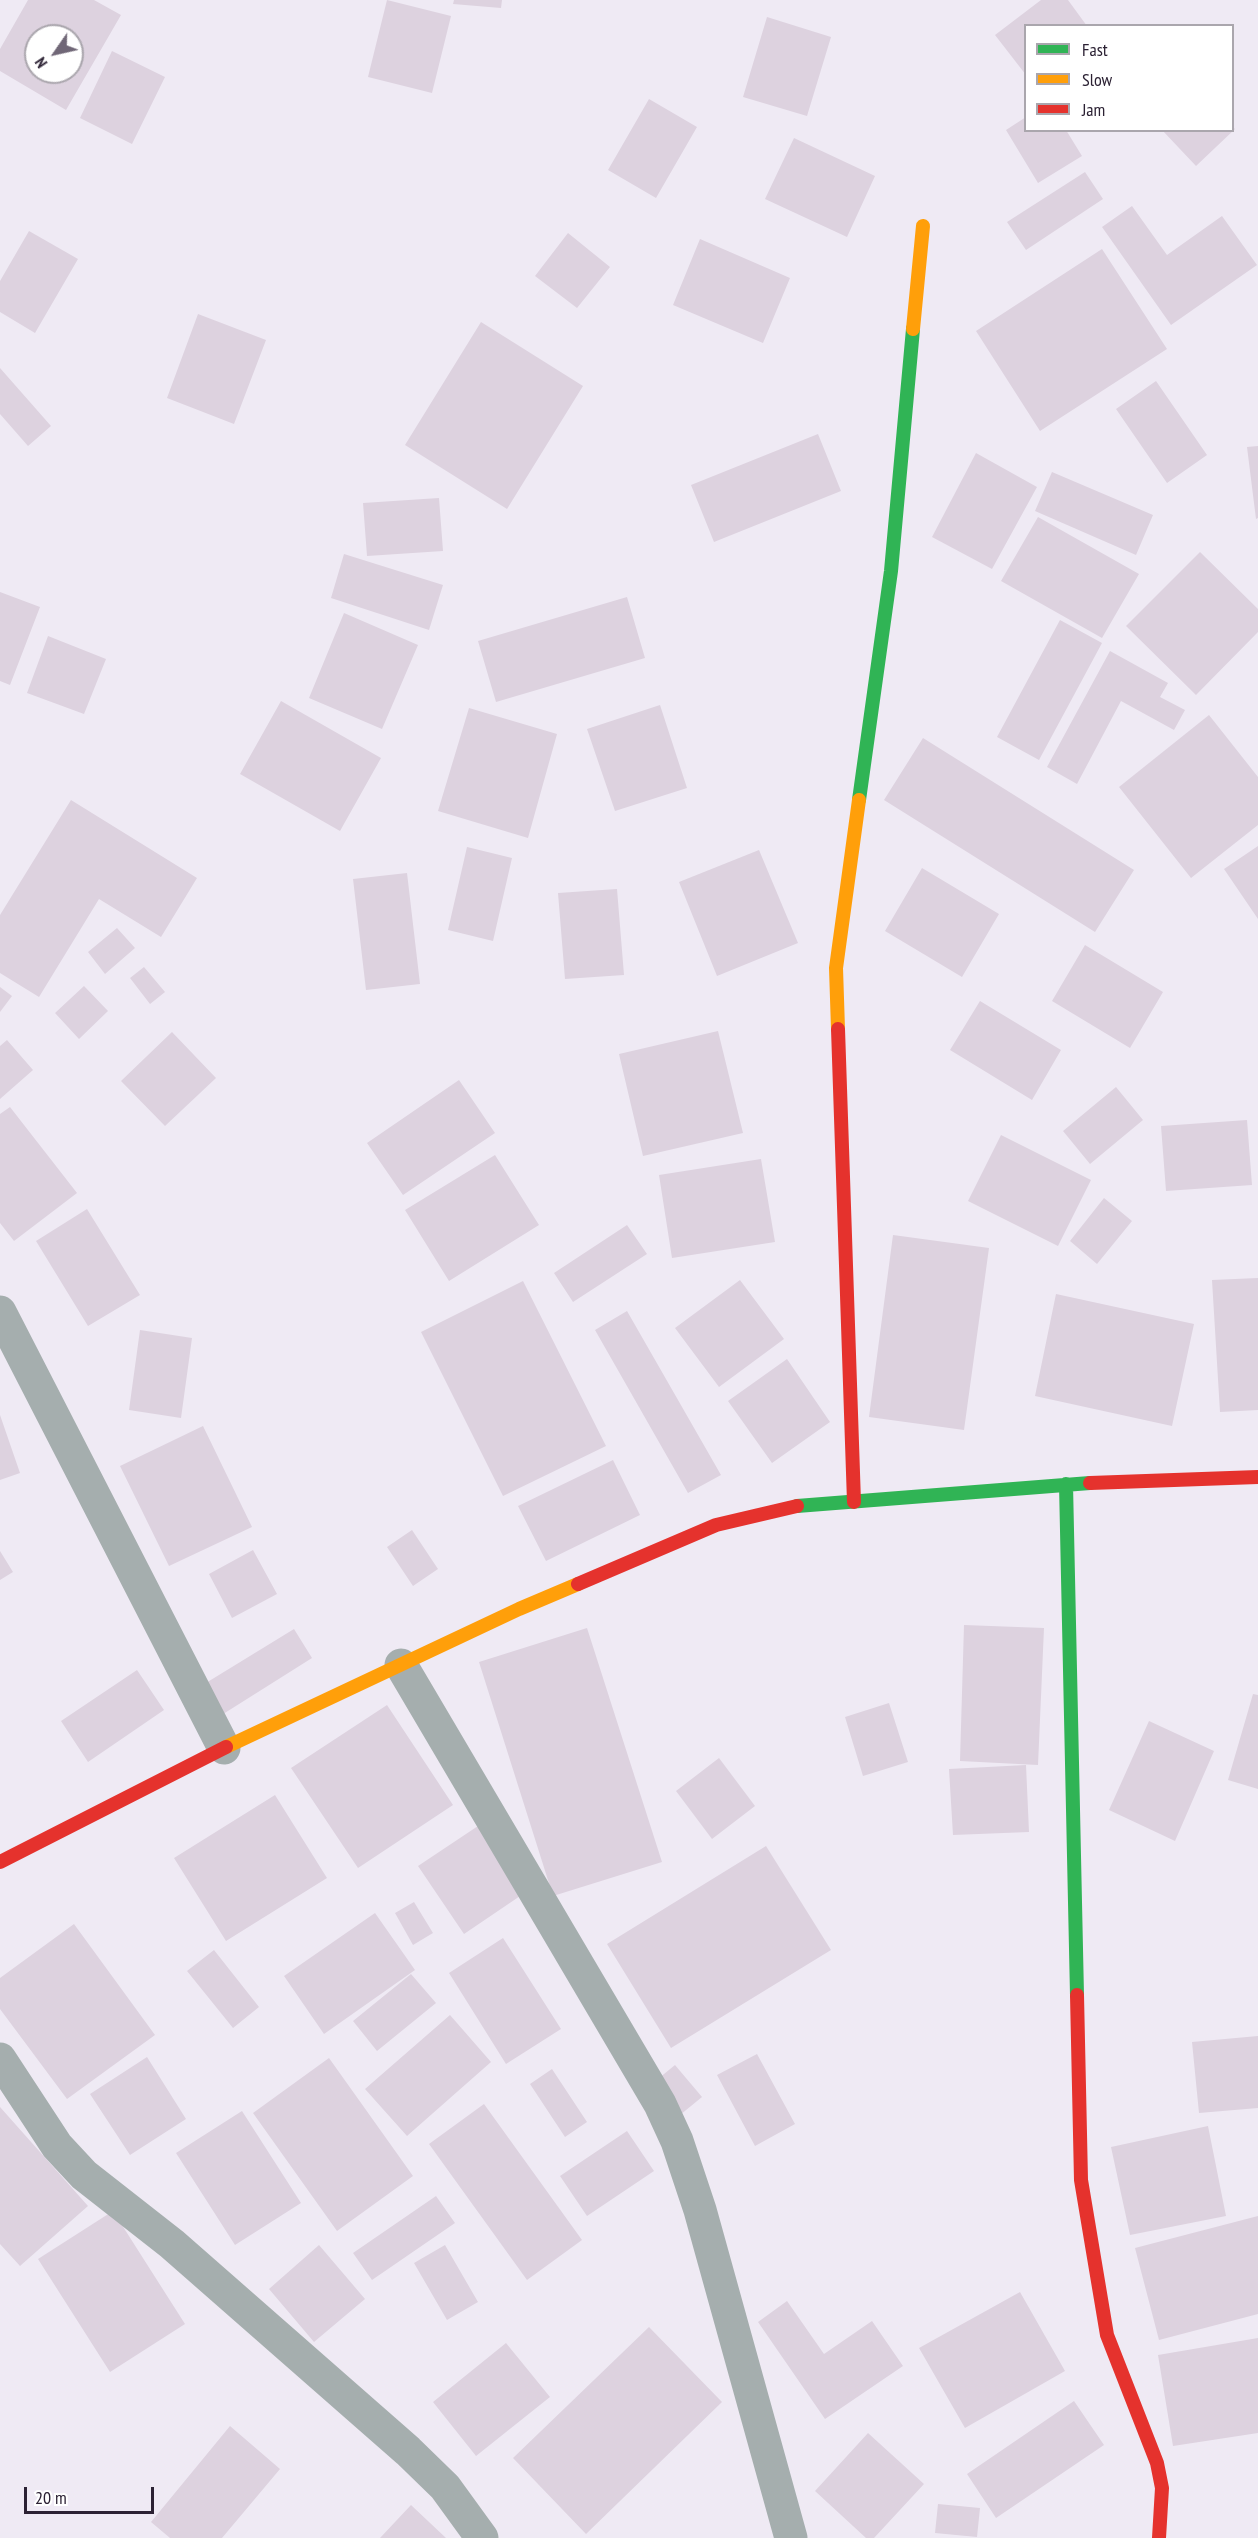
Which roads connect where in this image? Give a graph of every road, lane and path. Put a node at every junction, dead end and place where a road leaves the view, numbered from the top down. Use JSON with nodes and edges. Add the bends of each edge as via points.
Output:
{"nodes":[{"id":1,"x":923,"y":226,"type":"dead end"},
{"id":2,"x":0,"y":1312,"type":"edge"},
{"id":3,"x":1258,"y":1477,"type":"edge"},
{"id":4,"x":1066,"y":1484,"type":"junction"},
{"id":5,"x":854,"y":1502,"type":"junction"},
{"id":6,"x":400,"y":1665,"type":"junction"},
{"id":7,"x":224,"y":1748,"type":"junction"},
{"id":8,"x":0,"y":1862,"type":"edge"},
{"id":9,"x":0,"y":2059,"type":"edge"},
{"id":10,"x":482,"y":2538,"type":"edge"},
{"id":11,"x":791,"y":2538,"type":"edge"},
{"id":12,"x":1160,"y":2538,"type":"edge"}],
"edges":[{"from":1,"to":5,"type":"street","via":[[891,571],[836,968]]},
{"from":2,"to":7,"type":"street"},
{"from":3,"to":4,"type":"street"},
{"from":4,"to":5,"type":"street"},
{"from":4,"to":12,"type":"street","via":[[1081,2180],[1107,2335],[1157,2463],[1162,2488]]},
{"from":5,"to":6,"type":"street","via":[[793,1506],[716,1525]]},
{"from":6,"to":7,"type":"street"},
{"from":6,"to":11,"type":"street","via":[[660,2104],[677,2141],[700,2210]]},
{"from":7,"to":8,"type":"street"},
{"from":9,"to":10,"type":"street","via":[[57,2146],[84,2175],[172,2244],[408,2451],[445,2487]]}]}
